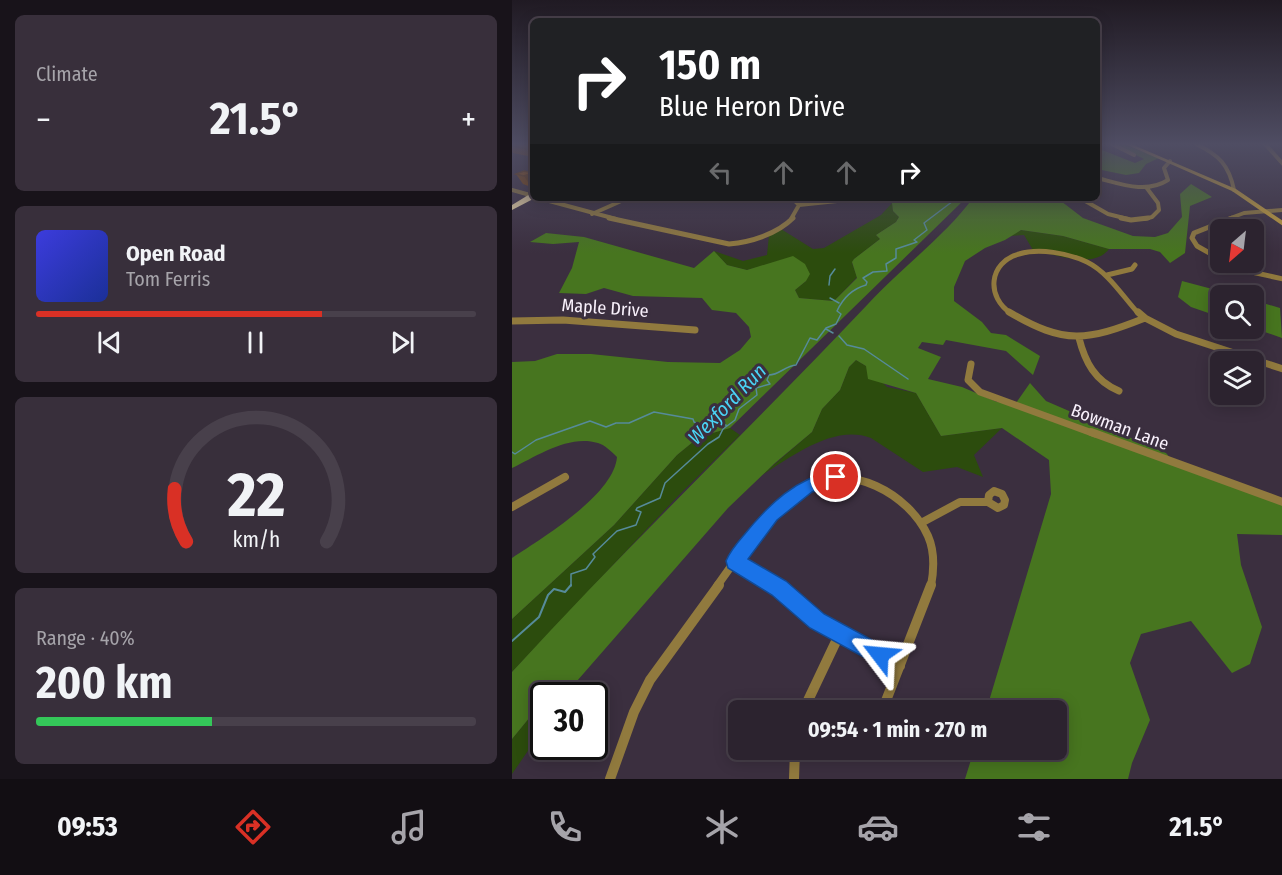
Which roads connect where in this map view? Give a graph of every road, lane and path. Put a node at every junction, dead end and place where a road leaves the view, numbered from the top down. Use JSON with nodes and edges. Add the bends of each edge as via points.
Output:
{"nodes":[{"id":1,"x":1113,"y":180,"type":"edge"},
{"id":2,"x":1168,"y":180,"type":"edge"},
{"id":3,"x":1213,"y":180,"type":"edge"},
{"id":4,"x":1232,"y":180,"type":"edge"},
{"id":5,"x":1146,"y":187,"type":"junction"},
{"id":6,"x":512,"y":190,"type":"edge"},
{"id":7,"x":1234,"y":190,"type":"junction"},
{"id":8,"x":530,"y":195,"type":"edge"},
{"id":9,"x":530,"y":196,"type":"edge"},
{"id":10,"x":551,"y":201,"type":"edge"},
{"id":11,"x":559,"y":201,"type":"edge"},
{"id":12,"x":621,"y":201,"type":"edge"},
{"id":13,"x":795,"y":201,"type":"edge"},
{"id":14,"x":837,"y":201,"type":"dead end"},
{"id":15,"x":1085,"y":201,"type":"edge"},
{"id":16,"x":512,"y":206,"type":"edge"},
{"id":17,"x":567,"y":206,"type":"junction"},
{"id":18,"x":799,"y":206,"type":"junction"},
{"id":19,"x":1283,"y":210,"type":"edge"},
{"id":20,"x":1263,"y":211,"type":"junction"},
{"id":21,"x":592,"y":214,"type":"junction"},
{"id":22,"x":1229,"y":219,"type":"edge"},
{"id":23,"x":1283,"y":224,"type":"edge"},
{"id":24,"x":1210,"y":227,"type":"edge"},
{"id":25,"x":1210,"y":253,"type":"edge"},
{"id":26,"x":1135,"y":265,"type":"dead end"},
{"id":27,"x":1256,"y":273,"type":"edge"},
{"id":28,"x":1107,"y":275,"type":"junction"},
{"id":29,"x":1283,"y":279,"type":"edge"},
{"id":30,"x":1145,"y":318,"type":"junction"},
{"id":31,"x":512,"y":321,"type":"edge"},
{"id":32,"x":695,"y":330,"type":"dead end"},
{"id":33,"x":1079,"y":338,"type":"junction"},
{"id":34,"x":971,"y":364,"type":"dead end"},
{"id":35,"x":1283,"y":369,"type":"edge"},
{"id":36,"x":1119,"y":391,"type":"dead end"},
{"id":37,"x":565,"y":477,"type":"dead end"},
{"id":38,"x":988,"y":502,"type":"dead end"},
{"id":39,"x":1283,"y":502,"type":"edge"},
{"id":40,"x":512,"y":507,"type":"edge"},
{"id":41,"x":922,"y":523,"type":"junction"},
{"id":42,"x":735,"y":561,"type":"junction"},
{"id":43,"x":840,"y":633,"type":"junction"},
{"id":44,"x":899,"y":666,"type":"junction"},
{"id":45,"x":808,"y":700,"type":"edge"},
{"id":46,"x":886,"y":700,"type":"edge"},
{"id":47,"x":795,"y":760,"type":"edge"},
{"id":48,"x":610,"y":779,"type":"edge"},
{"id":49,"x":794,"y":779,"type":"edge"}],
"edges":[{"from":1,"to":5,"type":"street"},
{"from":2,"to":5,"type":"street"},
{"from":3,"to":7,"type":"street"},
{"from":4,"to":7,"type":"street"},
{"from":5,"to":15,"type":"street","via":[[1159,210],[1140,219],[1104,213]]},
{"from":6,"to":8,"type":"street"},
{"from":7,"to":20,"type":"street"},
{"from":9,"to":16,"type":"highway"},
{"from":10,"to":17,"type":"street"},
{"from":11,"to":17,"type":"street"},
{"from":12,"to":21,"type":"street"},
{"from":13,"to":18,"type":"street"},
{"from":14,"to":18,"type":"street"},
{"from":17,"to":21,"type":"street"},
{"from":18,"to":21,"type":"street","via":[[795,216],[781,225],[757,239],[734,244]]},
{"from":19,"to":20,"type":"street"},
{"from":20,"to":22,"type":"street"},
{"from":20,"to":23,"type":"street"},
{"from":24,"to":25,"type":"street","via":[[1193,234],[1196,244]]},
{"from":26,"to":28,"type":"street"},
{"from":27,"to":29,"type":"street"},
{"from":28,"to":30,"type":"street"},
{"from":28,"to":33,"type":"street","via":[[1083,260],[1037,252],[1014,255],[996,274],[993,294],[1011,313],[1049,332]]},
{"from":30,"to":33,"type":"street","via":[[1103,335]]},
{"from":30,"to":35,"type":"street","via":[[1180,336]]},
{"from":31,"to":32,"type":"street","name":"Maple Drive","via":[[563,320]]},
{"from":33,"to":36,"type":"street","via":[[1091,371]]},
{"from":34,"to":39,"type":"street","name":"Bowman Lane","via":[[968,380],[980,392]]},
{"from":37,"to":40,"type":"street"},
{"from":38,"to":41,"type":"street","via":[[960,502]]},
{"from":41,"to":42,"type":"street","via":[[871,483],[851,477],[829,478],[798,491],[771,514]]},
{"from":41,"to":44,"type":"street","via":[[932,546],[933,577]]},
{"from":42,"to":43,"type":"street"},
{"from":42,"to":48,"type":"street","via":[[643,691]]},
{"from":43,"to":44,"type":"street"},
{"from":43,"to":45,"type":"street"},
{"from":44,"to":46,"type":"street"},
{"from":47,"to":49,"type":"street"}]}
